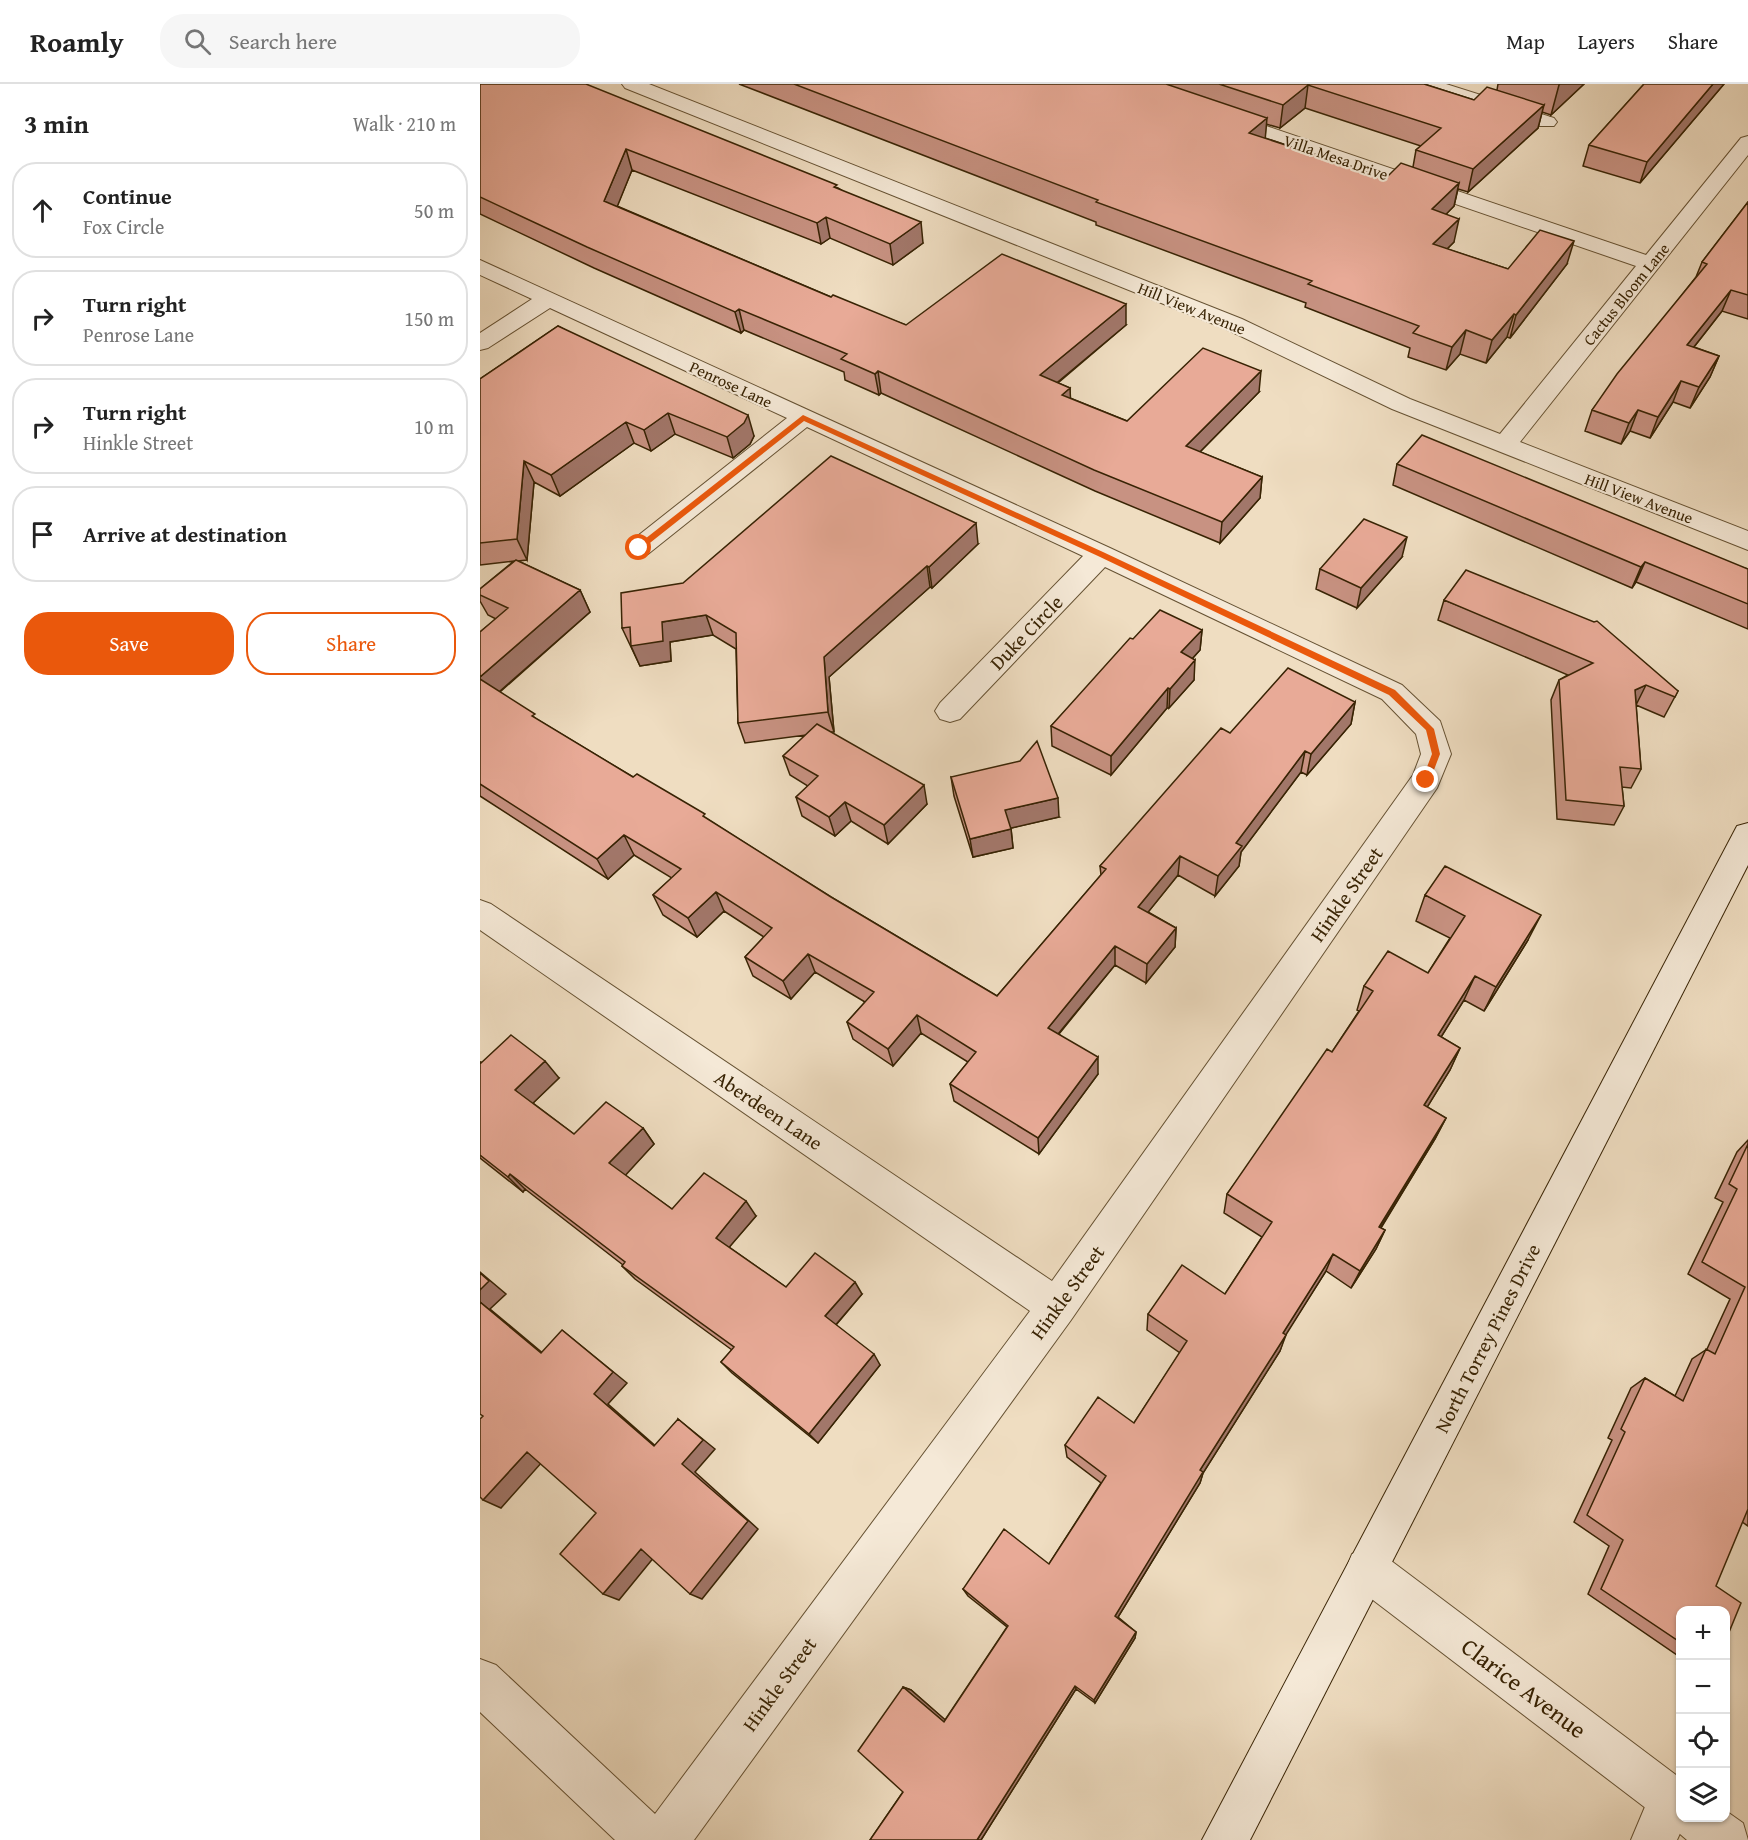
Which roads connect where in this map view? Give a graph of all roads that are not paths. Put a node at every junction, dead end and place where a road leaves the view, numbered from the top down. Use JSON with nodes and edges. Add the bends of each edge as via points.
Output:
{"nodes":[{"id":1,"x":632,"y":84,"type":"edge"},
{"id":2,"x":1432,"y":85,"type":"edge"},
{"id":3,"x":1203,"y":111,"type":"edge"},
{"id":4,"x":1547,"y":122,"type":"dead end"},
{"id":5,"x":1748,"y":142,"type":"edge"},
{"id":6,"x":1651,"y":264,"type":"junction"},
{"id":7,"x":480,"y":267,"type":"edge"},
{"id":8,"x":548,"y":299,"type":"junction"},
{"id":9,"x":480,"y":342,"type":"edge"},
{"id":10,"x":803,"y":418,"type":"junction"},
{"id":11,"x":1503,"y":445,"type":"junction"},
{"id":12,"x":1748,"y":541,"type":"edge"},
{"id":13,"x":639,"y":548,"type":"dead end"},
{"id":14,"x":1101,"y":554,"type":"junction"},
{"id":15,"x":950,"y":711,"type":"dead end"},
{"id":16,"x":1430,"y":729,"type":"joint"},
{"id":17,"x":1748,"y":835,"type":"edge"},
{"id":18,"x":480,"y":913,"type":"edge"},
{"id":19,"x":1057,"y":1307,"type":"junction"},
{"id":20,"x":1367,"y":1569,"type":"junction"},
{"id":21,"x":480,"y":1681,"type":"edge"},
{"id":22,"x":1703,"y":1824,"type":"edge"},
{"id":23,"x":649,"y":1840,"type":"edge"},
{"id":24,"x":664,"y":1840,"type":"edge"},
{"id":25,"x":1225,"y":1840,"type":"edge"},
{"id":26,"x":1654,"y":1840,"type":"edge"}],
"edges":[{"from":1,"to":11,"type":"street","name":"Hill View Avenue","via":[[1234,324],[1401,404]]},
{"from":2,"to":4,"type":"street"},
{"from":3,"to":6,"type":"street","name":"Villa Mesa Drive"},
{"from":5,"to":6,"type":"street","name":"Cactus Bloom Lane"},
{"from":6,"to":11,"type":"street","name":"Cactus Bloom Lane"},
{"from":7,"to":8,"type":"street","name":"Penrose Lane"},
{"from":8,"to":9,"type":"street"},
{"from":8,"to":10,"type":"street","name":"Penrose Lane"},
{"from":10,"to":13,"type":"street"},
{"from":10,"to":14,"type":"street","name":"Penrose Lane"},
{"from":11,"to":12,"type":"street","name":"Hill View Avenue"},
{"from":14,"to":15,"type":"street","name":"Duke Circle"},
{"from":14,"to":16,"type":"street","name":"Penrose Lane","via":[[1392,692]]},
{"from":16,"to":19,"type":"street","name":"Hinkle Street","via":[[1436,754],[1426,780]]},
{"from":17,"to":20,"type":"street","name":"North Torrey Pines Drive"},
{"from":18,"to":19,"type":"street","name":"Aberdeen Lane"},
{"from":19,"to":24,"type":"street","name":"Hinkle Street"},
{"from":20,"to":22,"type":"street","name":"Clarice Avenue"},
{"from":20,"to":25,"type":"street","name":"North Torrey Pines Drive"},
{"from":21,"to":23,"type":"street"},
{"from":22,"to":26,"type":"street"}]}
